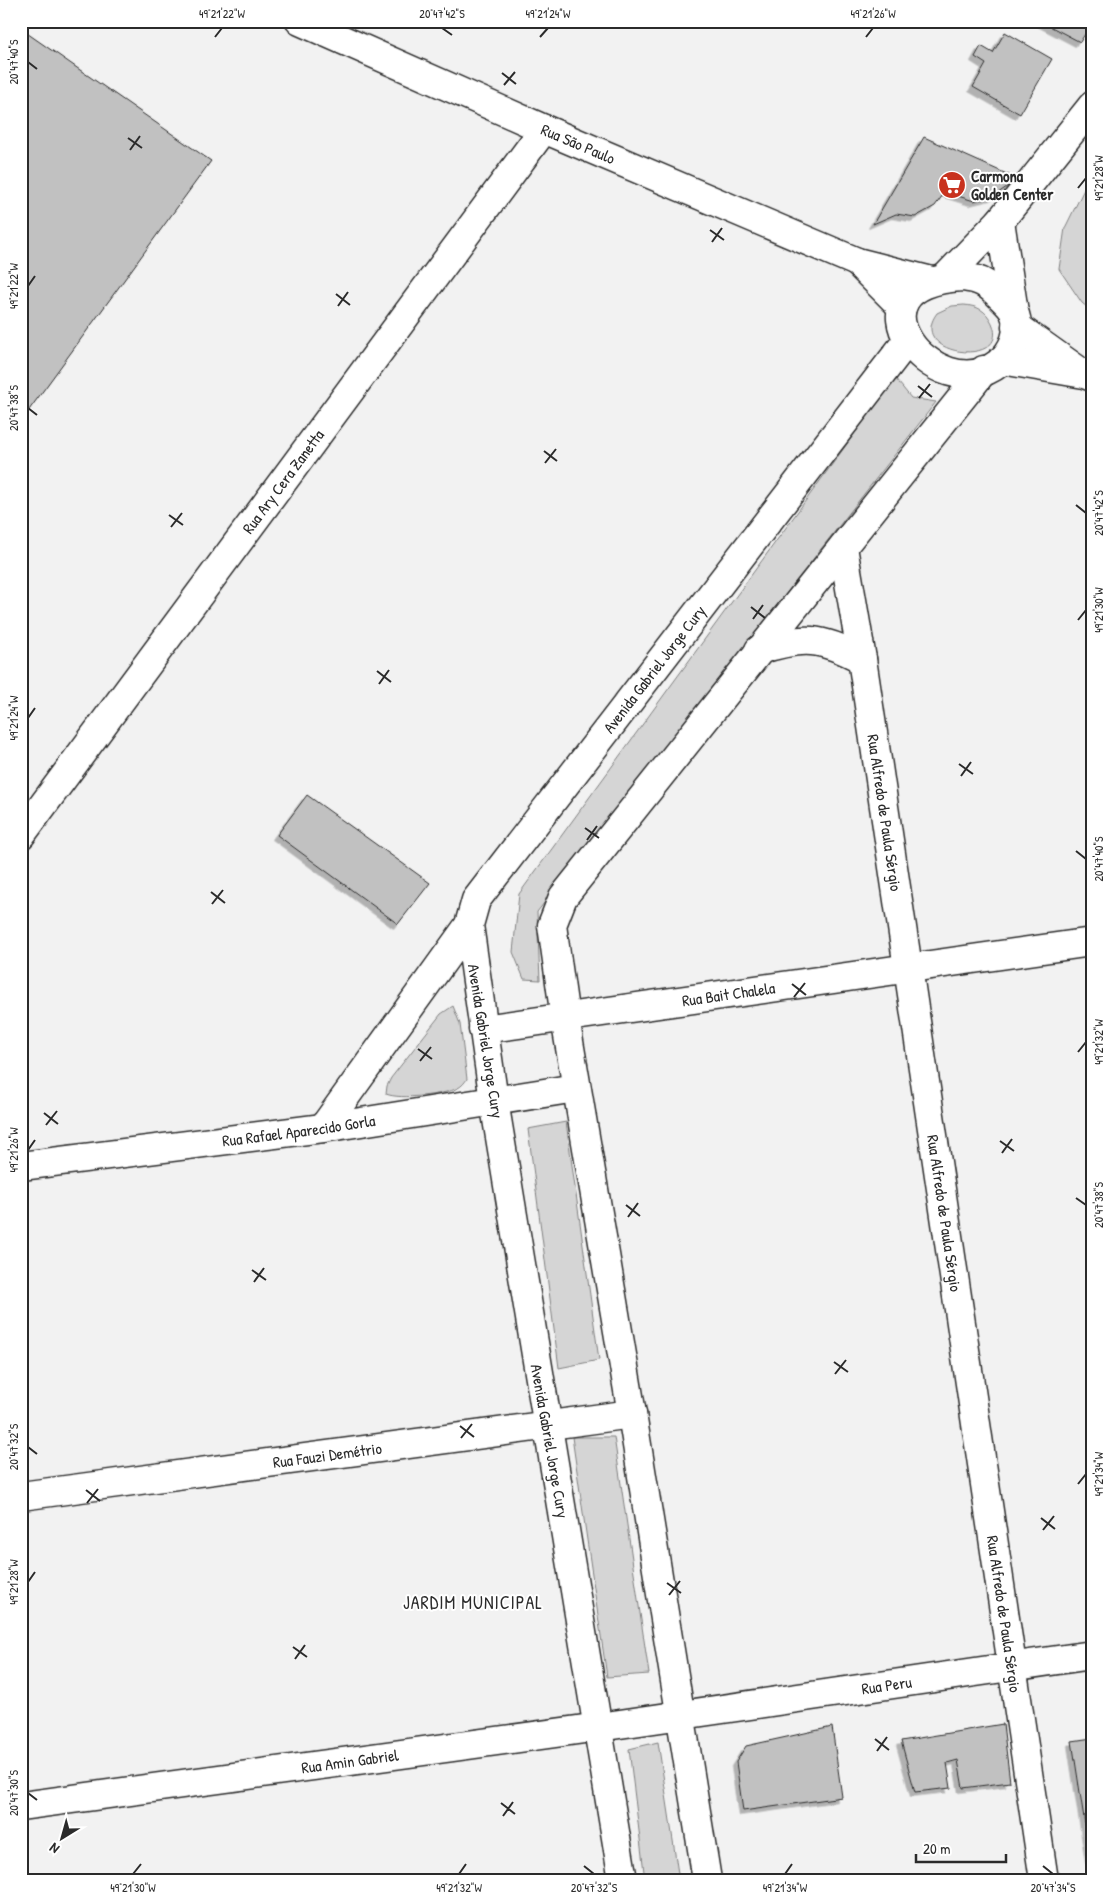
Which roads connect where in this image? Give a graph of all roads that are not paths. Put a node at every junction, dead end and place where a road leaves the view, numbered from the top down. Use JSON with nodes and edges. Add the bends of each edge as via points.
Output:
{"nodes":[{"id":1,"x":300,"y":21,"type":"edge"},
{"id":2,"x":1092,"y":106,"type":"edge"},
{"id":3,"x":544,"y":129,"type":"junction"},
{"id":4,"x":1000,"y":221,"type":"junction"},
{"id":5,"x":857,"y":262,"type":"junction"},
{"id":6,"x":939,"y":279,"type":"junction"},
{"id":7,"x":902,"y":306,"type":"junction"},
{"id":8,"x":1015,"y":319,"type":"junction"},
{"id":9,"x":907,"y":341,"type":"junction"},
{"id":10,"x":993,"y":365,"type":"junction"},
{"id":11,"x":1088,"y":376,"type":"edge"},
{"id":12,"x":843,"y":547,"type":"junction"},
{"id":13,"x":760,"y":650,"type":"junction"},
{"id":14,"x":862,"y":659,"type":"junction"},
{"id":15,"x":21,"y":834,"type":"edge"},
{"id":16,"x":468,"y":925,"type":"junction"},
{"id":17,"x":1092,"y":942,"type":"edge"},
{"id":18,"x":908,"y":969,"type":"junction"},
{"id":19,"x":565,"y":1018,"type":"junction"},
{"id":20,"x":483,"y":1029,"type":"junction"},
{"id":21,"x":576,"y":1088,"type":"junction"},
{"id":22,"x":494,"y":1101,"type":"junction"},
{"id":23,"x":323,"y":1128,"type":"junction"},
{"id":24,"x":23,"y":1165,"type":"edge"},
{"id":25,"x":632,"y":1414,"type":"junction"},
{"id":26,"x":547,"y":1426,"type":"junction"},
{"id":27,"x":21,"y":1496,"type":"edge"},
{"id":28,"x":1092,"y":1655,"type":"edge"},
{"id":29,"x":1012,"y":1667,"type":"junction"},
{"id":30,"x":680,"y":1715,"type":"junction"},
{"id":31,"x":599,"y":1727,"type":"junction"},
{"id":32,"x":21,"y":1806,"type":"edge"},
{"id":33,"x":622,"y":1880,"type":"edge"},
{"id":34,"x":707,"y":1880,"type":"edge"},
{"id":35,"x":1044,"y":1880,"type":"edge"}],
"edges":[{"from":1,"to":3,"type":"street","name":"Rua São Paulo"},
{"from":2,"to":4,"type":"street"},
{"from":3,"to":5,"type":"street","name":"Rua São Paulo"},
{"from":3,"to":15,"type":"street","name":"Rua Ary Cera Zanetta"},
{"from":4,"to":6,"type":"street"},
{"from":4,"to":8,"type":"street"},
{"from":5,"to":6,"type":"street","name":"Rua São Paulo"},
{"from":5,"to":7,"type":"street","name":"Rua São Paulo"},
{"from":6,"to":7,"type":"street","via":[[919,287]]},
{"from":6,"to":8,"type":"street","via":[[962,277],[979,280],[994,290]]},
{"from":7,"to":9,"type":"street","via":[[900,314]]},
{"from":8,"to":10,"type":"street","via":[[1016,338],[1009,353]]},
{"from":8,"to":11,"type":"street"},
{"from":9,"to":10,"type":"street","via":[[918,354],[944,370],[969,374]]},
{"from":9,"to":16,"type":"street","name":"Avenida Gabriel Jorge Cury","via":[[476,900]]},
{"from":10,"to":11,"type":"street"},
{"from":10,"to":12,"type":"street"},
{"from":12,"to":13,"type":"street"},
{"from":12,"to":14,"type":"street","name":"Rua Alfredo de Paula Sérgio"},
{"from":13,"to":14,"type":"street","via":[[785,642],[812,640],[838,646]]},
{"from":13,"to":19,"type":"street","via":[[562,897],[552,925]]},
{"from":14,"to":18,"type":"street","name":"Rua Alfredo de Paula Sérgio"},
{"from":16,"to":20,"type":"street","name":"Avenida Gabriel Jorge Cury"},
{"from":16,"to":23,"type":"street"},
{"from":17,"to":18,"type":"street","name":"Rua Bait Chalela"},
{"from":18,"to":19,"type":"street","name":"Rua Bait Chalela"},
{"from":18,"to":29,"type":"street","name":"Rua Alfredo de Paula Sérgio"},
{"from":19,"to":20,"type":"street","name":"Rua Bait Chalela"},
{"from":19,"to":21,"type":"street"},
{"from":20,"to":22,"type":"street","name":"Avenida Gabriel Jorge Cury"},
{"from":21,"to":22,"type":"street","name":"Rua Rafael Aparecido Gorla"},
{"from":21,"to":25,"type":"street"},
{"from":22,"to":23,"type":"street","name":"Rua Rafael Aparecido Gorla"},
{"from":22,"to":26,"type":"street","name":"Avenida Gabriel Jorge Cury"},
{"from":23,"to":24,"type":"street","name":"Rua Rafael Aparecido Gorla"},
{"from":25,"to":26,"type":"street","name":"Rua Fauzi Demétrio"},
{"from":25,"to":30,"type":"street"},
{"from":26,"to":27,"type":"street","name":"Rua Fauzi Demétrio"},
{"from":26,"to":31,"type":"street","name":"Avenida Gabriel Jorge Cury"},
{"from":28,"to":29,"type":"street","name":"Rua Peru"},
{"from":29,"to":30,"type":"street","name":"Rua Peru"},
{"from":29,"to":35,"type":"street","name":"Rua Alfredo de Paula Sérgio"},
{"from":30,"to":31,"type":"street","name":"Rua Amin Gabriel"},
{"from":30,"to":34,"type":"street"},
{"from":31,"to":32,"type":"street","name":"Rua Amin Gabriel"},
{"from":31,"to":33,"type":"street","name":"Avenida Gabriel Jorge Cury"}]}
